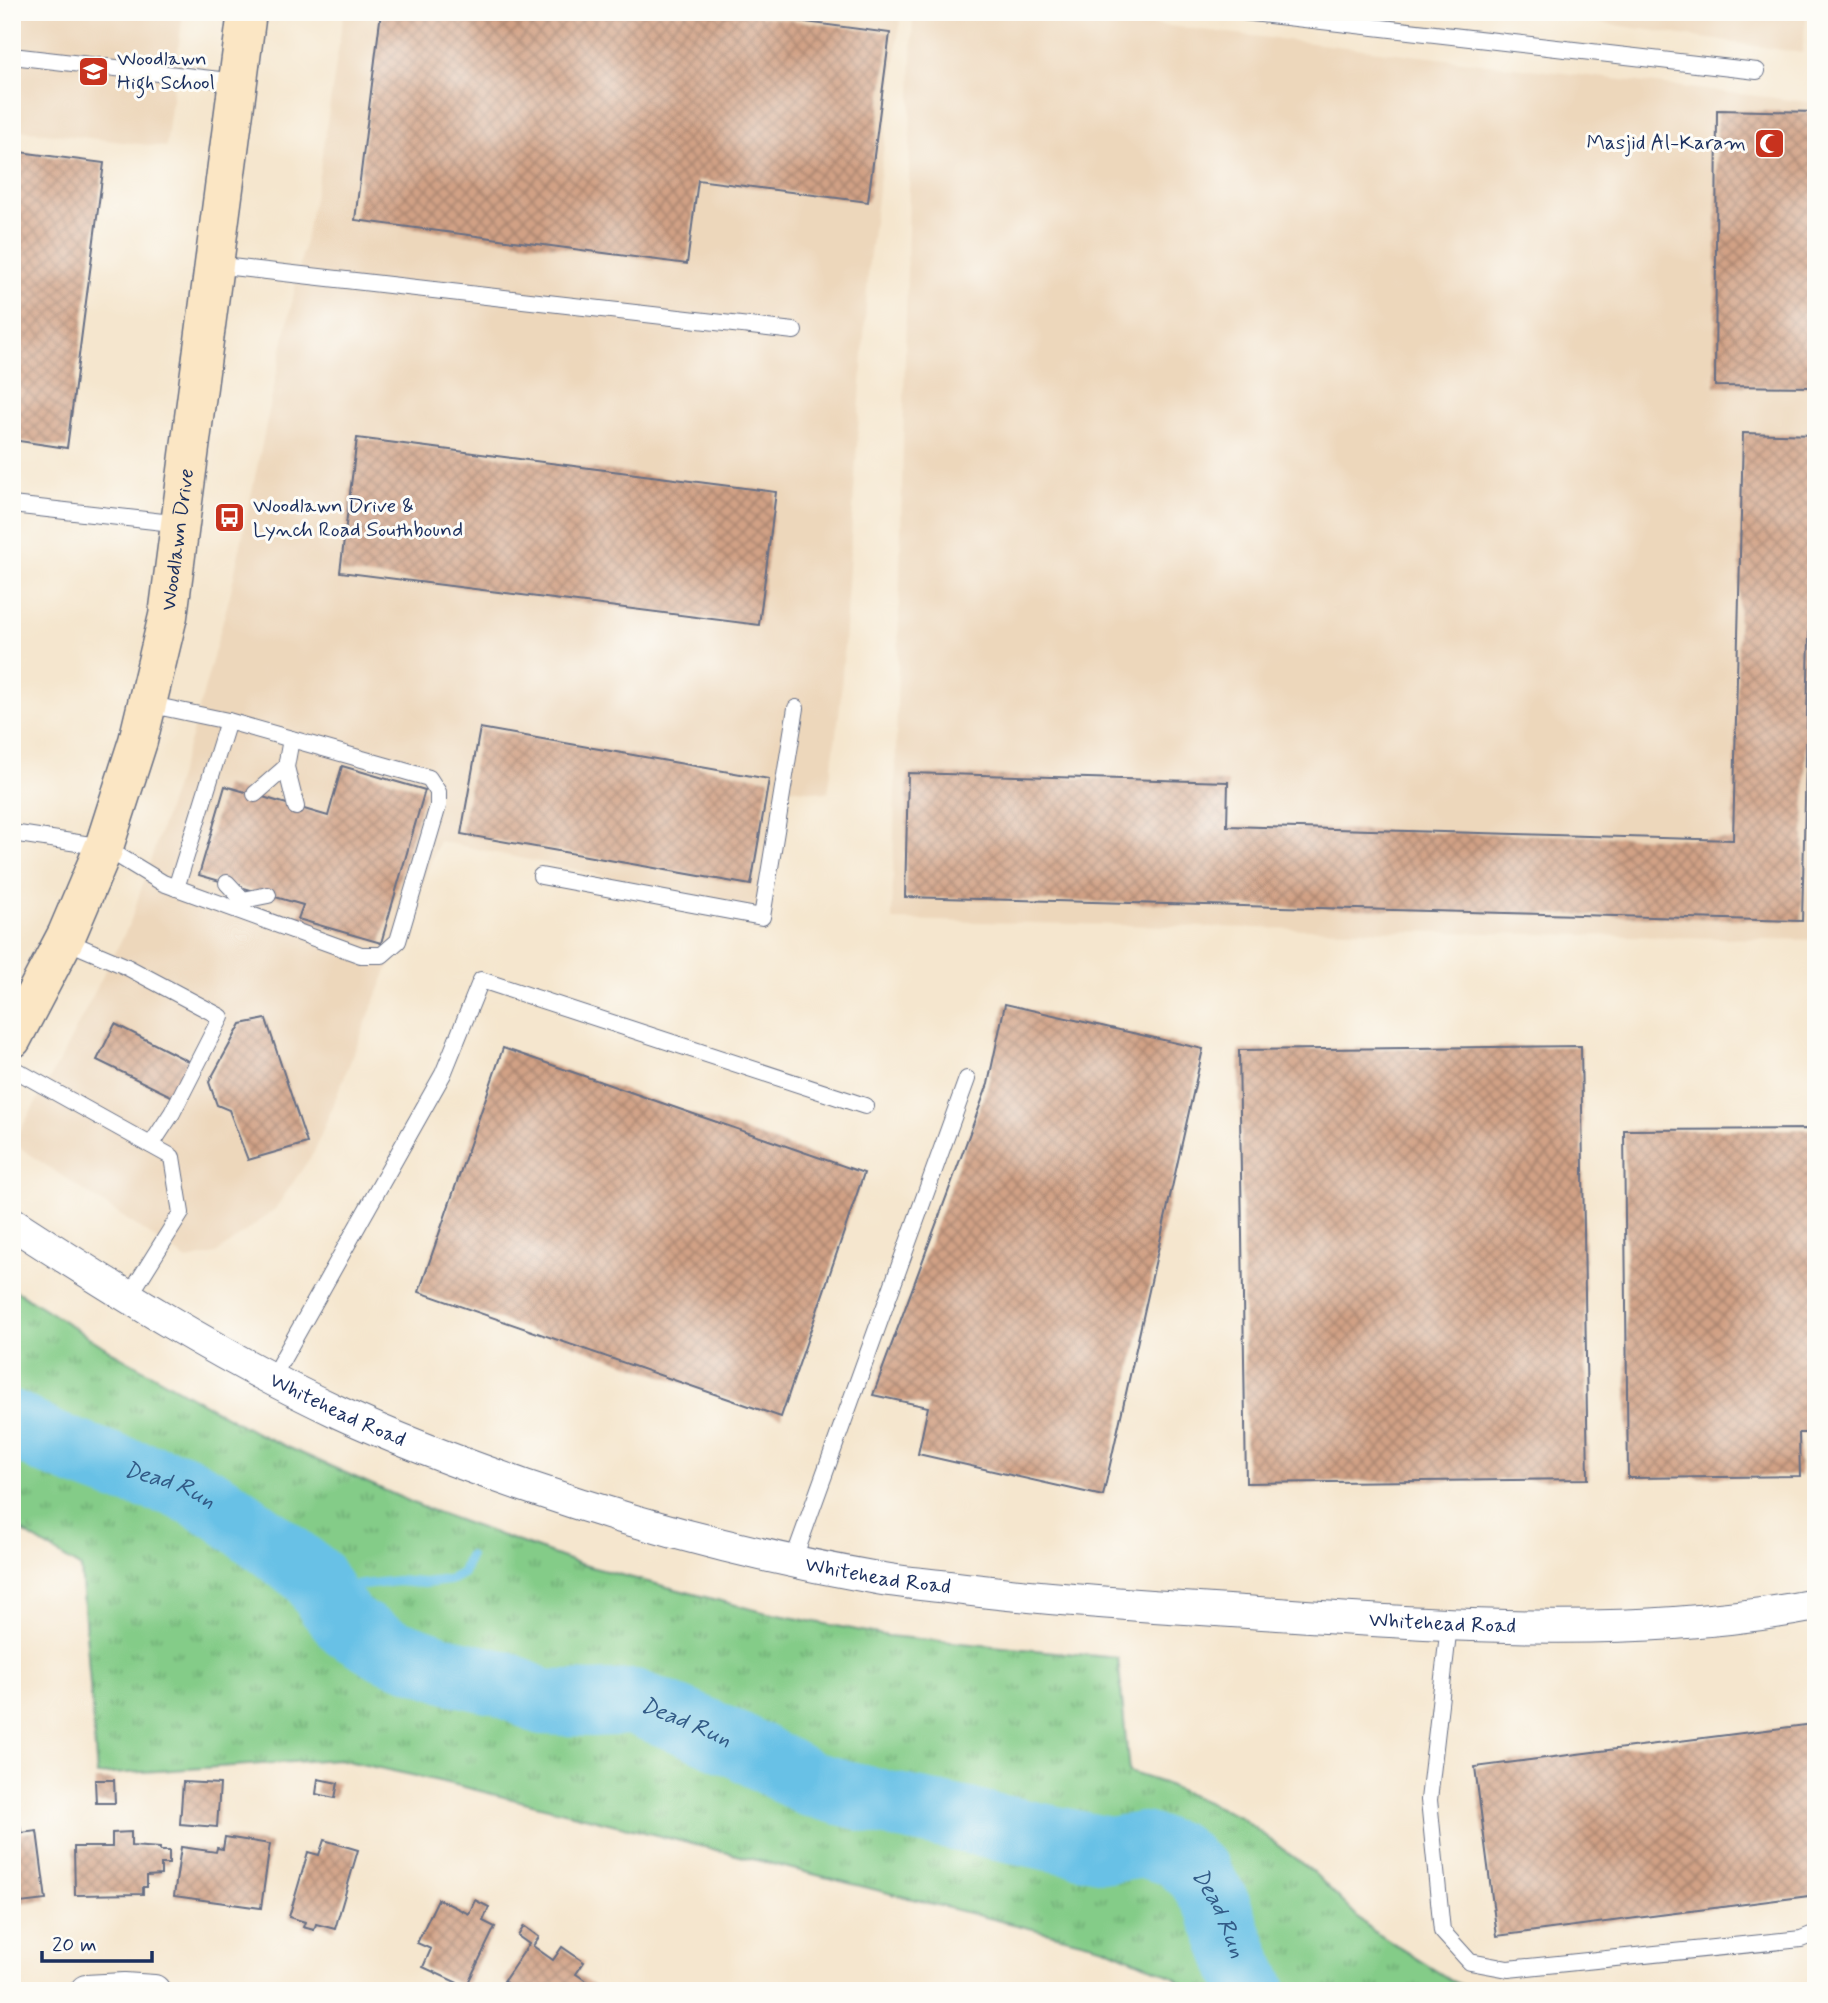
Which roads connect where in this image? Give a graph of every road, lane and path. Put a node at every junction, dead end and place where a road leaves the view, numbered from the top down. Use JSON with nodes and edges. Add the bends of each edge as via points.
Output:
{"nodes":[{"id":1,"x":247,"y":12,"type":"edge"},
{"id":2,"x":1243,"y":12,"type":"edge"},
{"id":3,"x":12,"y":57,"type":"edge"},
{"id":4,"x":1757,"y":71,"type":"dead end"},
{"id":5,"x":237,"y":82,"type":"junction"},
{"id":6,"x":214,"y":265,"type":"junction"},
{"id":7,"x":794,"y":331,"type":"dead end"},
{"id":8,"x":12,"y":505,"type":"edge"},
{"id":9,"x":181,"y":524,"type":"junction"},
{"id":10,"x":148,"y":704,"type":"junction"},
{"id":11,"x":796,"y":708,"type":"dead end"},
{"id":12,"x":228,"y":721,"type":"junction"},
{"id":13,"x":291,"y":739,"type":"junction"},
{"id":14,"x":286,"y":767,"type":"junction"},
{"id":15,"x":255,"y":794,"type":"dead end"},
{"id":16,"x":296,"y":807,"type":"dead end"},
{"id":17,"x":12,"y":833,"type":"edge"},
{"id":18,"x":104,"y":847,"type":"junction"},
{"id":19,"x":541,"y":876,"type":"dead end"},
{"id":20,"x":227,"y":883,"type":"dead end"},
{"id":21,"x":176,"y":888,"type":"junction"},
{"id":22,"x":268,"y":895,"type":"dead end"},
{"id":23,"x":241,"y":905,"type":"junction"},
{"id":24,"x":64,"y":940,"type":"junction"},
{"id":25,"x":12,"y":1039,"type":"edge"},
{"id":26,"x":12,"y":1068,"type":"edge"},
{"id":27,"x":967,"y":1080,"type":"dead end"},
{"id":28,"x":865,"y":1107,"type":"dead end"},
{"id":29,"x":151,"y":1145,"type":"junction"},
{"id":30,"x":12,"y":1223,"type":"edge"},
{"id":31,"x":128,"y":1298,"type":"junction"},
{"id":32,"x":272,"y":1378,"type":"junction"},
{"id":33,"x":793,"y":1561,"type":"junction"},
{"id":34,"x":1816,"y":1605,"type":"edge"},
{"id":35,"x":1449,"y":1625,"type":"junction"},
{"id":36,"x":1816,"y":1933,"type":"edge"},
{"id":37,"x":86,"y":1991,"type":"edge"},
{"id":38,"x":154,"y":1991,"type":"edge"}],
"edges":[{"from":1,"to":5,"type":"main road","name":"Woodlawn Drive"},
{"from":2,"to":4,"type":"lane"},
{"from":3,"to":5,"type":"lane"},
{"from":5,"to":6,"type":"main road","name":"Woodlawn Drive"},
{"from":6,"to":7,"type":"lane"},
{"from":6,"to":9,"type":"main road","name":"Woodlawn Drive"},
{"from":8,"to":9,"type":"lane"},
{"from":9,"to":10,"type":"main road","name":"Woodlawn Drive","via":[[168,617]]},
{"from":10,"to":12,"type":"lane"},
{"from":10,"to":18,"type":"main road","name":"Woodlawn Drive"},
{"from":11,"to":19,"type":"lane","via":[[762,918]]},
{"from":12,"to":13,"type":"lane"},
{"from":12,"to":21,"type":"lane"},
{"from":13,"to":14,"type":"lane"},
{"from":13,"to":23,"type":"lane","via":[[429,778],[438,792],[438,806],[398,941],[382,955],[361,955]]},
{"from":14,"to":15,"type":"lane"},
{"from":14,"to":16,"type":"lane"},
{"from":17,"to":18,"type":"lane"},
{"from":18,"to":21,"type":"lane"},
{"from":18,"to":24,"type":"main road","name":"Woodlawn Drive"},
{"from":20,"to":23,"type":"lane"},
{"from":21,"to":23,"type":"lane"},
{"from":22,"to":23,"type":"lane"},
{"from":24,"to":25,"type":"main road","name":"Woodlawn Drive"},
{"from":24,"to":29,"type":"lane","via":[[125,965],[221,1017]]},
{"from":26,"to":29,"type":"lane"},
{"from":27,"to":33,"type":"lane"},
{"from":28,"to":32,"type":"lane","via":[[481,980],[443,1074]]},
{"from":29,"to":31,"type":"lane","via":[[172,1157],[181,1213]]},
{"from":30,"to":31,"type":"street","name":"Whitehead Road"},
{"from":31,"to":32,"type":"street","name":"Whitehead Road"},
{"from":32,"to":33,"type":"street","name":"Whitehead Road","via":[[341,1414],[473,1468],[597,1510]]},
{"from":33,"to":35,"type":"street","name":"Whitehead Road","via":[[875,1578],[1004,1594]]},
{"from":34,"to":35,"type":"street","name":"Whitehead Road","via":[[1632,1626]]},
{"from":35,"to":36,"type":"lane","via":[[1429,1800],[1443,1930],[1471,1962],[1508,1969],[1801,1939]]},
{"from":37,"to":38,"type":"street"}]}
